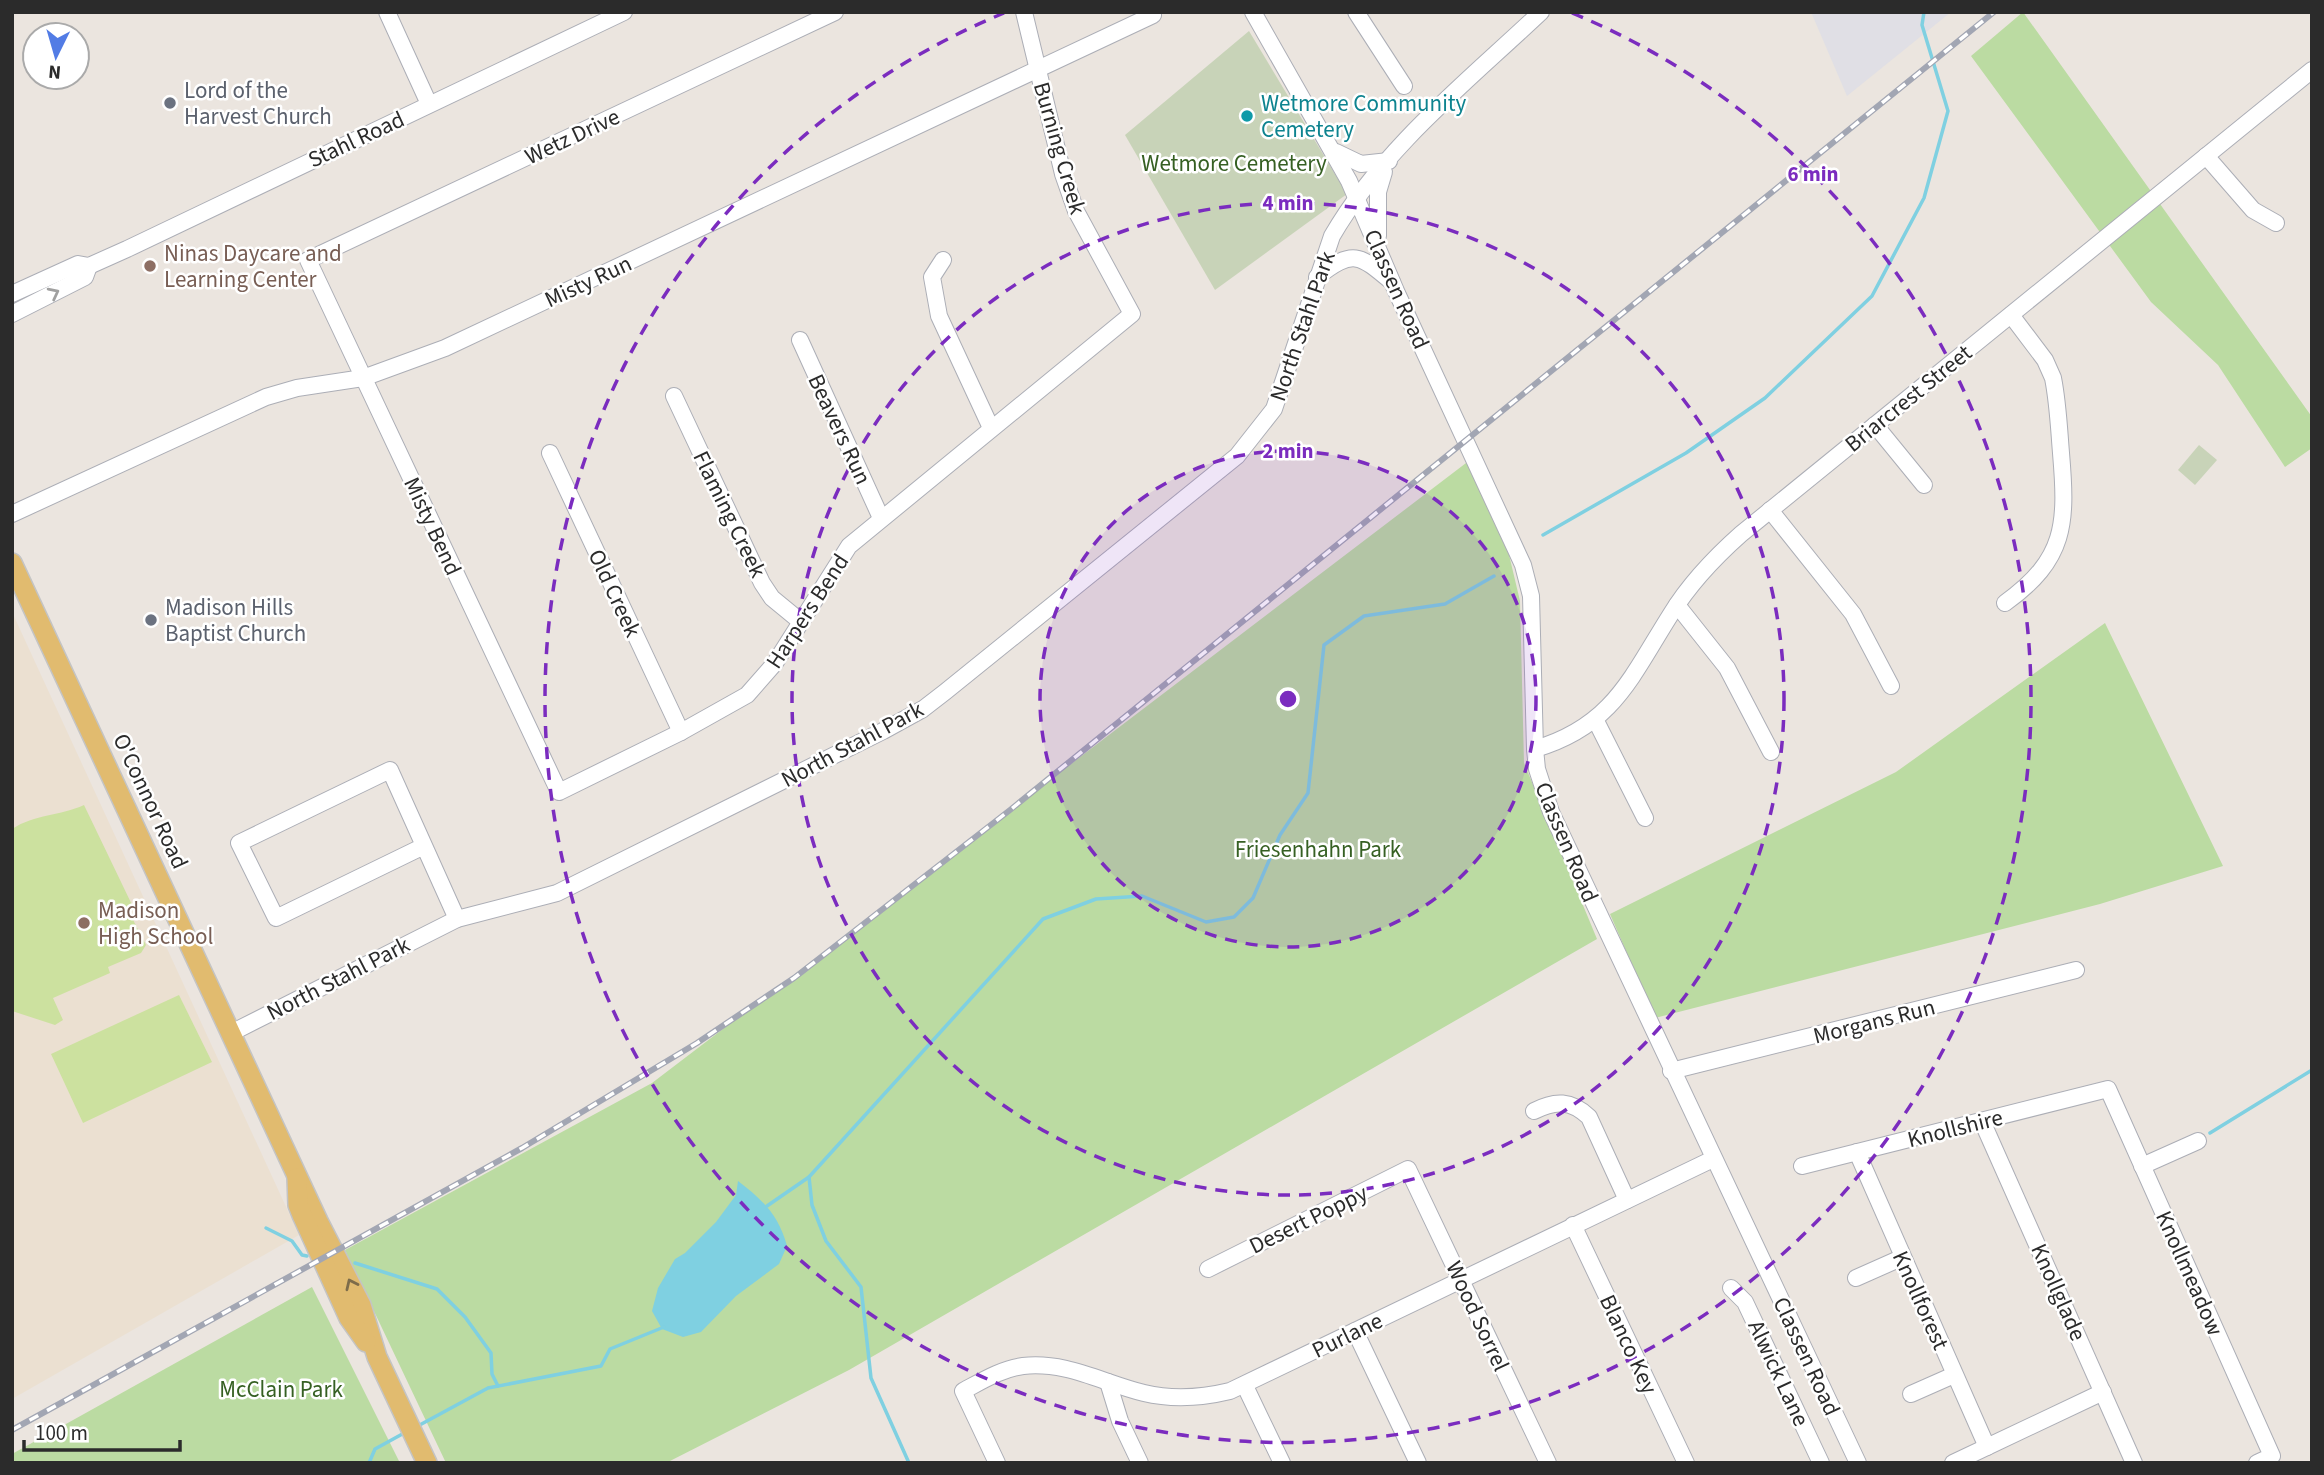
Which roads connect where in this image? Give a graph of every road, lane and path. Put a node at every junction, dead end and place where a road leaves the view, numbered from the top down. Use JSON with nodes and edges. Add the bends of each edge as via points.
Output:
{"nodes":[{"id":1,"x":387,"y":12,"type":"edge"},
{"id":2,"x":624,"y":12,"type":"edge"},
{"id":3,"x":835,"y":12,"type":"edge"},
{"id":4,"x":1024,"y":12,"type":"edge"},
{"id":5,"x":1253,"y":12,"type":"edge"},
{"id":6,"x":1356,"y":12,"type":"edge"},
{"id":7,"x":1541,"y":12,"type":"edge"},
{"id":8,"x":1153,"y":15,"type":"dead end"},
{"id":9,"x":1038,"y":69,"type":"junction"},
{"id":10,"x":2312,"y":70,"type":"edge"},
{"id":11,"x":1404,"y":86,"type":"dead end"},
{"id":12,"x":429,"y":104,"type":"junction"},
{"id":13,"x":1332,"y":149,"type":"junction"},
{"id":14,"x":2206,"y":156,"type":"junction"},
{"id":15,"x":1387,"y":163,"type":"junction"},
{"id":16,"x":1357,"y":200,"type":"junction"},
{"id":17,"x":2276,"y":223,"type":"dead end"},
{"id":18,"x":1378,"y":245,"type":"junction"},
{"id":19,"x":308,"y":260,"type":"joint"},
{"id":20,"x":943,"y":260,"type":"dead end"},
{"id":21,"x":89,"y":266,"type":"junction"},
{"id":22,"x":1317,"y":277,"type":"junction"},
{"id":23,"x":1392,"y":282,"type":"junction"},
{"id":24,"x":12,"y":294,"type":"edge"},
{"id":25,"x":12,"y":314,"type":"edge"},
{"id":26,"x":1132,"y":314,"type":"joint"},
{"id":27,"x":2011,"y":315,"type":"junction"},
{"id":28,"x":800,"y":340,"type":"dead end"},
{"id":29,"x":363,"y":378,"type":"junction"},
{"id":30,"x":674,"y":396,"type":"dead end"},
{"id":31,"x":1875,"y":425,"type":"junction"},
{"id":32,"x":991,"y":428,"type":"junction"},
{"id":33,"x":550,"y":453,"type":"dead end"},
{"id":34,"x":1924,"y":485,"type":"dead end"},
{"id":35,"x":1770,"y":510,"type":"junction"},
{"id":36,"x":12,"y":514,"type":"edge"},
{"id":37,"x":881,"y":517,"type":"junction"},
{"id":38,"x":12,"y":563,"type":"edge"},
{"id":39,"x":2005,"y":603,"type":"dead end"},
{"id":40,"x":1677,"y":605,"type":"junction"},
{"id":41,"x":800,"y":621,"type":"junction"},
{"id":42,"x":1891,"y":686,"type":"dead end"},
{"id":43,"x":1595,"y":719,"type":"junction"},
{"id":44,"x":681,"y":732,"type":"junction"},
{"id":45,"x":1535,"y":749,"type":"junction"},
{"id":46,"x":1771,"y":752,"type":"dead end"},
{"id":47,"x":559,"y":792,"type":"joint"},
{"id":48,"x":1645,"y":818,"type":"dead end"},
{"id":49,"x":424,"y":846,"type":"junction"},
{"id":50,"x":457,"y":919,"type":"junction"},
{"id":51,"x":2076,"y":970,"type":"dead end"},
{"id":52,"x":233,"y":1032,"type":"junction"},
{"id":53,"x":1671,"y":1071,"type":"junction"},
{"id":54,"x":2108,"y":1089,"type":"joint"},
{"id":55,"x":1534,"y":1111,"type":"dead end"},
{"id":56,"x":1982,"y":1121,"type":"junction"},
{"id":57,"x":2198,"y":1141,"type":"dead end"},
{"id":58,"x":1857,"y":1152,"type":"junction"},
{"id":59,"x":1713,"y":1159,"type":"junction"},
{"id":60,"x":1802,"y":1166,"type":"dead end"},
{"id":61,"x":2142,"y":1166,"type":"junction"},
{"id":62,"x":1408,"y":1169,"type":"joint"},
{"id":63,"x":1627,"y":1200,"type":"junction"},
{"id":64,"x":1573,"y":1225,"type":"junction"},
{"id":65,"x":1901,"y":1258,"type":"junction"},
{"id":66,"x":1208,"y":1269,"type":"dead end"},
{"id":67,"x":1856,"y":1278,"type":"dead end"},
{"id":68,"x":1461,"y":1279,"type":"junction"},
{"id":69,"x":1731,"y":1288,"type":"dead end"},
{"id":70,"x":1355,"y":1331,"type":"junction"},
{"id":71,"x":1954,"y":1375,"type":"junction"},
{"id":72,"x":1108,"y":1382,"type":"junction"},
{"id":73,"x":1245,"y":1386,"type":"junction"},
{"id":74,"x":2103,"y":1392,"type":"junction"},
{"id":75,"x":1911,"y":1394,"type":"dead end"},
{"id":76,"x":1987,"y":1447,"type":"junction"},
{"id":77,"x":2265,"y":1460,"type":"edge"},
{"id":78,"x":426,"y":1463,"type":"edge"},
{"id":79,"x":997,"y":1463,"type":"edge"},
{"id":80,"x":1140,"y":1463,"type":"edge"},
{"id":81,"x":1282,"y":1463,"type":"edge"},
{"id":82,"x":1418,"y":1463,"type":"edge"},
{"id":83,"x":1548,"y":1463,"type":"edge"},
{"id":84,"x":1686,"y":1463,"type":"edge"},
{"id":85,"x":1821,"y":1463,"type":"edge"},
{"id":86,"x":1858,"y":1463,"type":"edge"},
{"id":87,"x":1953,"y":1463,"type":"edge"},
{"id":88,"x":2134,"y":1463,"type":"edge"}],
"edges":[{"from":1,"to":12,"type":"street"},
{"from":2,"to":12,"type":"street","name":"Stahl Road"},
{"from":3,"to":19,"type":"street","name":"Wetz Drive"},
{"from":4,"to":9,"type":"street","name":"Burning Creek"},
{"from":5,"to":13,"type":"street","name":"Classen Road"},
{"from":6,"to":11,"type":"street"},
{"from":7,"to":15,"type":"street"},
{"from":8,"to":9,"type":"street","name":"Misty Run"},
{"from":9,"to":26,"type":"street","name":"Burning Creek","via":[[1076,211]]},
{"from":9,"to":29,"type":"street","name":"Misty Run","via":[[445,348]]},
{"from":10,"to":14,"type":"street","name":"Briarcrest Street"},
{"from":12,"to":21,"type":"street","name":"Stahl Road"},
{"from":13,"to":15,"type":"street","via":[[1361,164]]},
{"from":13,"to":16,"type":"street","name":"Classen Road"},
{"from":14,"to":17,"type":"street","via":[[2253,210]]},
{"from":14,"to":27,"type":"street","name":"Briarcrest Street"},
{"from":15,"to":16,"type":"street"},
{"from":15,"to":18,"type":"street","via":[[1377,201]]},
{"from":16,"to":18,"type":"street","name":"Classen Road"},
{"from":16,"to":22,"type":"street","name":"North Stahl Park","via":[[1332,236]]},
{"from":18,"to":23,"type":"street","name":"Classen Road"},
{"from":19,"to":29,"type":"street","name":"Misty Bend"},
{"from":20,"to":32,"type":"street","via":[[932,277],[936,307]]},
{"from":21,"to":24,"type":"street","name":"Stahl Road","via":[[78,264]]},
{"from":25,"to":21,"type":"street","name":"Stahl Road","one_way":true,"via":[[85,277]]},
{"from":22,"to":23,"type":"street","via":[[1352,257],[1368,262]]},
{"from":22,"to":50,"type":"street","name":"North Stahl Park","via":[[1274,409],[1237,456],[923,709],[557,893]]},
{"from":23,"to":45,"type":"street","name":"Classen Road","via":[[1514,541],[1528,582]]},
{"from":26,"to":32,"type":"street","name":"Harpers Bend"},
{"from":27,"to":31,"type":"street","name":"Briarcrest Street"},
{"from":27,"to":39,"type":"street","via":[[2053,378],[2065,508],[2049,561],[2036,579]]},
{"from":28,"to":37,"type":"street","name":"Beavers Run"},
{"from":29,"to":36,"type":"street","name":"Misty Run","via":[[266,397]]},
{"from":29,"to":47,"type":"street","name":"Misty Bend"},
{"from":30,"to":41,"type":"street","name":"Flaming Creek","via":[[762,583],[772,598]]},
{"from":31,"to":34,"type":"street"},
{"from":31,"to":35,"type":"street","name":"Briarcrest Street"},
{"from":32,"to":37,"type":"street","name":"Harpers Bend"},
{"from":33,"to":44,"type":"street","name":"Old Creek"},
{"from":35,"to":40,"type":"street","name":"Briarcrest Street","via":[[1715,557]]},
{"from":35,"to":42,"type":"street","via":[[1853,614]]},
{"from":37,"to":41,"type":"street","name":"Harpers Bend","via":[[839,558]]},
{"from":38,"to":52,"type":"main road","name":"O'Connor Road"},
{"from":40,"to":43,"type":"street","name":"Briarcrest Street","via":[[1638,672]]},
{"from":40,"to":46,"type":"street","via":[[1727,668]]},
{"from":41,"to":44,"type":"street","name":"Harpers Bend","via":[[768,673],[747,695]]},
{"from":43,"to":45,"type":"street","name":"Briarcrest Street","via":[[1565,739]]},
{"from":43,"to":48,"type":"street"},
{"from":44,"to":47,"type":"street","name":"Harpers Bend"},
{"from":45,"to":53,"type":"street","name":"Classen Road","via":[[1551,811]]},
{"from":49,"to":49,"type":"street","via":[[390,770],[239,843],[276,918]]},
{"from":49,"to":50,"type":"street"},
{"from":50,"to":52,"type":"street","name":"North Stahl Park"},
{"from":51,"to":53,"type":"street","name":"Morgans Run"},
{"from":52,"to":78,"type":"main road","name":"O'Connor Road","via":[[297,1175],[308,1213],[328,1255],[361,1305],[377,1357]]},
{"from":53,"to":59,"type":"street","name":"Classen Road"},
{"from":54,"to":56,"type":"street","name":"Knollshire"},
{"from":54,"to":61,"type":"street","name":"Knollmeadow"},
{"from":55,"to":63,"type":"street","via":[[1559,1102],[1589,1117]]},
{"from":56,"to":58,"type":"street","name":"Knollshire"},
{"from":56,"to":74,"type":"street","name":"Knollglade"},
{"from":57,"to":61,"type":"street"},
{"from":58,"to":60,"type":"street","name":"Knollshire"},
{"from":58,"to":65,"type":"street","name":"Knollforest"},
{"from":59,"to":63,"type":"street","name":"Purlane"},
{"from":59,"to":86,"type":"street","name":"Classen Road"},
{"from":61,"to":77,"type":"street","name":"Knollmeadow"},
{"from":62,"to":66,"type":"street","name":"Desert Poppy"},
{"from":62,"to":68,"type":"street","name":"Wood Sorrel"},
{"from":63,"to":64,"type":"street","name":"Purlane"},
{"from":64,"to":68,"type":"street","name":"Purlane"},
{"from":64,"to":84,"type":"street","name":"Blanco Key"},
{"from":65,"to":67,"type":"street"},
{"from":65,"to":71,"type":"street","name":"Knollforest"},
{"from":68,"to":70,"type":"street","name":"Purlane"},
{"from":68,"to":83,"type":"street","name":"Wood Sorrel"},
{"from":69,"to":85,"type":"street","name":"Alwick Lane","via":[[1745,1302]]},
{"from":70,"to":73,"type":"street","name":"Purlane"},
{"from":70,"to":82,"type":"street"},
{"from":71,"to":75,"type":"street"},
{"from":71,"to":76,"type":"street","name":"Knollforest"},
{"from":72,"to":73,"type":"street","name":"Purlane","via":[[1179,1398]]},
{"from":72,"to":79,"type":"street","name":"Purlane","via":[[1073,1370],[1021,1366],[963,1391]]},
{"from":72,"to":80,"type":"street"},
{"from":73,"to":81,"type":"street"},
{"from":74,"to":76,"type":"street"},
{"from":74,"to":88,"type":"street","name":"Knollglade"},
{"from":76,"to":87,"type":"street"}]}
